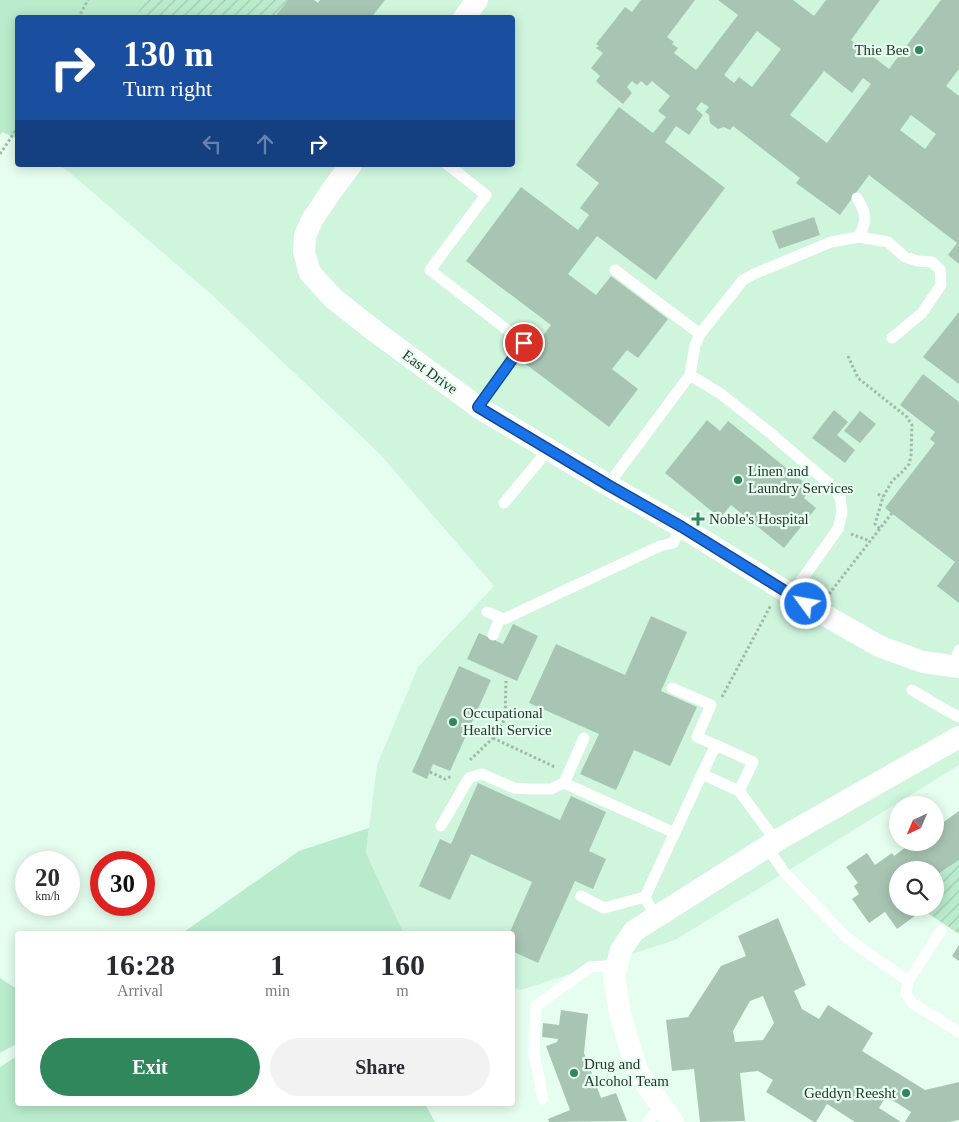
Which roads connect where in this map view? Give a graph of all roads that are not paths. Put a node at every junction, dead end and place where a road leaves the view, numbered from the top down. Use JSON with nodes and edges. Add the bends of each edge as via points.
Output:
{"nodes":[{"id":1,"x":477,"y":0,"type":"edge"},
{"id":2,"x":466,"y":15,"type":"edge"},
{"id":3,"x":349,"y":167,"type":"edge"},
{"id":4,"x":451,"y":167,"type":"edge"},
{"id":5,"x":857,"y":198,"type":"dead end"},
{"id":6,"x":859,"y":237,"type":"junction"},
{"id":7,"x":615,"y":270,"type":"dead end"},
{"id":8,"x":700,"y":334,"type":"junction"},
{"id":9,"x":892,"y":338,"type":"dead end"},
{"id":10,"x":690,"y":375,"type":"junction"},
{"id":11,"x":478,"y":407,"type":"junction"},
{"id":12,"x":549,"y":449,"type":"junction"},
{"id":13,"x":608,"y":485,"type":"junction"},
{"id":14,"x":504,"y":503,"type":"dead end"},
{"id":15,"x":682,"y":527,"type":"junction"},
{"id":16,"x":793,"y":596,"type":"junction"},
{"id":17,"x":487,"y":612,"type":"dead end"},
{"id":18,"x":500,"y":618,"type":"junction"},
{"id":19,"x":493,"y":635,"type":"dead end"},
{"id":20,"x":958,"y":661,"type":"edge"},
{"id":21,"x":672,"y":688,"type":"dead end"},
{"id":22,"x":912,"y":690,"type":"dead end"},
{"id":23,"x":959,"y":717,"type":"edge"},
{"id":24,"x":959,"y":736,"type":"edge"},
{"id":25,"x":584,"y":738,"type":"dead end"},
{"id":26,"x":716,"y":746,"type":"junction"},
{"id":27,"x":702,"y":774,"type":"junction"},
{"id":28,"x":567,"y":778,"type":"junction"},
{"id":29,"x":739,"y":791,"type":"junction"},
{"id":30,"x":441,"y":826,"type":"dead end"},
{"id":31,"x":675,"y":832,"type":"junction"},
{"id":32,"x":772,"y":844,"type":"junction"},
{"id":33,"x":581,"y":896,"type":"dead end"},
{"id":34,"x":644,"y":897,"type":"junction"},
{"id":35,"x":656,"y":918,"type":"junction"},
{"id":36,"x":941,"y":931,"type":"dead end"},
{"id":37,"x":617,"y":965,"type":"junction"},
{"id":38,"x":908,"y":981,"type":"junction"},
{"id":39,"x":959,"y":1032,"type":"edge"},
{"id":40,"x":543,"y":1099,"type":"dead end"},
{"id":41,"x":660,"y":1117,"type":"edge"}],
"edges":[{"from":1,"to":2,"type":"street"},
{"from":3,"to":11,"type":"street","name":"East Drive","via":[[312,220],[305,236],[304,252],[310,273],[334,300]]},
{"from":4,"to":11,"type":"lane","via":[[486,195],[430,270],[524,343]]},
{"from":5,"to":6,"type":"lane","via":[[864,209],[865,225]]},
{"from":6,"to":8,"type":"lane","via":[[831,242],[743,280]]},
{"from":6,"to":9,"type":"lane","via":[[888,242],[905,256],[932,262],[940,270],[941,285],[922,313]]},
{"from":7,"to":8,"type":"lane"},
{"from":8,"to":10,"type":"lane"},
{"from":10,"to":13,"type":"lane"},
{"from":10,"to":16,"type":"lane","via":[[721,394],[770,432],[840,497],[842,512],[838,529]]},
{"from":11,"to":12,"type":"street","name":"East Drive"},
{"from":12,"to":13,"type":"street","name":"East Drive"},
{"from":12,"to":14,"type":"lane"},
{"from":13,"to":15,"type":"street","name":"East Drive"},
{"from":15,"to":16,"type":"street","name":"East Drive"},
{"from":15,"to":18,"type":"lane","via":[[673,543],[660,546],[504,620]]},
{"from":16,"to":20,"type":"street","name":"East Drive","via":[[880,647],[923,662]]},
{"from":17,"to":18,"type":"lane"},
{"from":18,"to":19,"type":"lane"},
{"from":21,"to":26,"type":"lane","via":[[711,705],[697,737]]},
{"from":22,"to":23,"type":"lane"},
{"from":24,"to":32,"type":"street"},
{"from":25,"to":28,"type":"lane"},
{"from":26,"to":27,"type":"lane"},
{"from":26,"to":29,"type":"lane","via":[[753,762]]},
{"from":27,"to":29,"type":"lane"},
{"from":27,"to":31,"type":"lane"},
{"from":28,"to":30,"type":"lane","via":[[550,789],[514,788],[482,774],[469,778]]},
{"from":28,"to":31,"type":"lane"},
{"from":29,"to":32,"type":"lane"},
{"from":31,"to":34,"type":"lane"},
{"from":32,"to":35,"type":"street"},
{"from":32,"to":38,"type":"lane","via":[[784,872],[847,938]]},
{"from":33,"to":34,"type":"lane","via":[[604,908]]},
{"from":34,"to":35,"type":"lane"},
{"from":35,"to":37,"type":"street","via":[[634,931],[621,950]]},
{"from":36,"to":38,"type":"lane"},
{"from":37,"to":40,"type":"lane","via":[[590,967],[536,1006],[534,1053]]},
{"from":37,"to":41,"type":"street","via":[[614,976],[620,1014],[637,1071]]},
{"from":38,"to":39,"type":"lane","via":[[906,994],[912,1003]]}]}
